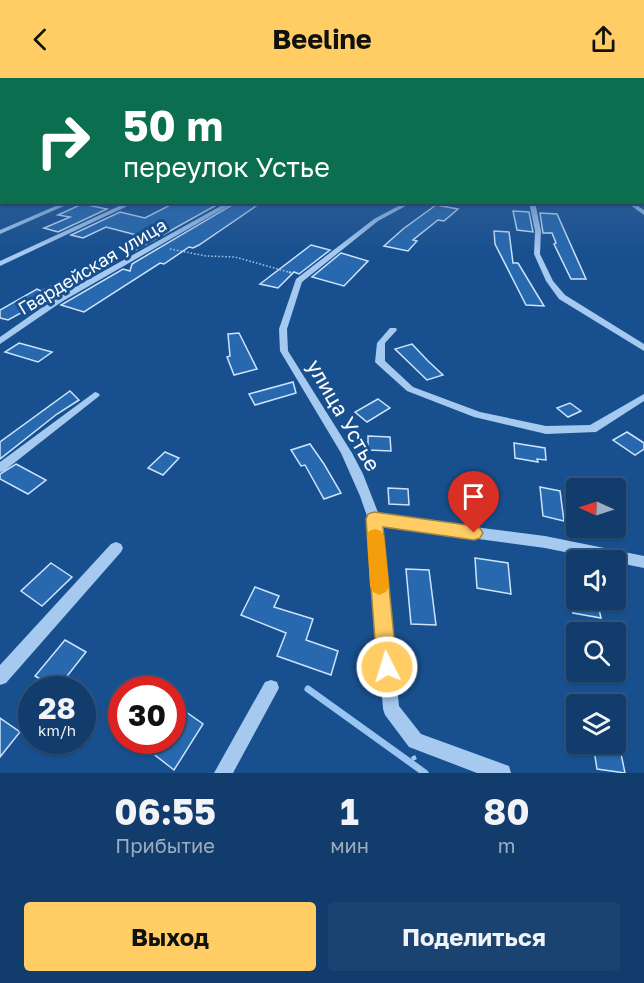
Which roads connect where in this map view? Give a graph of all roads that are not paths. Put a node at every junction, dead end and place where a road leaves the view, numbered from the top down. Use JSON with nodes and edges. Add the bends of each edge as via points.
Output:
{"nodes":[{"id":1,"x":66,"y":204,"type":"edge"},
{"id":2,"x":130,"y":204,"type":"edge"},
{"id":3,"x":229,"y":204,"type":"edge"},
{"id":4,"x":407,"y":204,"type":"edge"},
{"id":5,"x":532,"y":204,"type":"edge"},
{"id":6,"x":631,"y":204,"type":"edge"},
{"id":7,"x":644,"y":213,"type":"edge"},
{"id":8,"x":0,"y":232,"type":"edge"},
{"id":9,"x":0,"y":264,"type":"edge"},
{"id":10,"x":393,"y":330,"type":"dead end"},
{"id":11,"x":0,"y":341,"type":"edge"},
{"id":12,"x":644,"y":348,"type":"edge"},
{"id":13,"x":95,"y":395,"type":"dead end"},
{"id":14,"x":644,"y":397,"type":"edge"},
{"id":15,"x":0,"y":468,"type":"edge"},
{"id":16,"x":374,"y":519,"type":"junction"},
{"id":17,"x":116,"y":548,"type":"dead end"},
{"id":18,"x":644,"y":562,"type":"edge"},
{"id":19,"x":0,"y":677,"type":"edge"},
{"id":20,"x":271,"y":688,"type":"dead end"},
{"id":21,"x":223,"y":773,"type":"edge"},
{"id":22,"x":502,"y":773,"type":"edge"}],
"edges":[{"from":1,"to":8,"type":"street"},
{"from":2,"to":9,"type":"street"},
{"from":3,"to":11,"type":"street","name":"Гвардейская улица","via":[[60,299]]},
{"from":4,"to":16,"type":"street","name":"улица Устье","via":[[376,220],[302,276],[283,329],[284,351],[353,461]]},
{"from":5,"to":12,"type":"street","via":[[538,231],[537,254],[562,297]]},
{"from":6,"to":7,"type":"street"},
{"from":10,"to":14,"type":"street","via":[[381,343],[380,362],[410,389],[478,415],[546,430],[592,429]]},
{"from":13,"to":15,"type":"street"},
{"from":16,"to":18,"type":"street","via":[[545,542]]},
{"from":16,"to":22,"type":"street","name":"улица Устье","via":[[391,709],[415,741]]},
{"from":17,"to":19,"type":"street"},
{"from":20,"to":21,"type":"street"}]}
